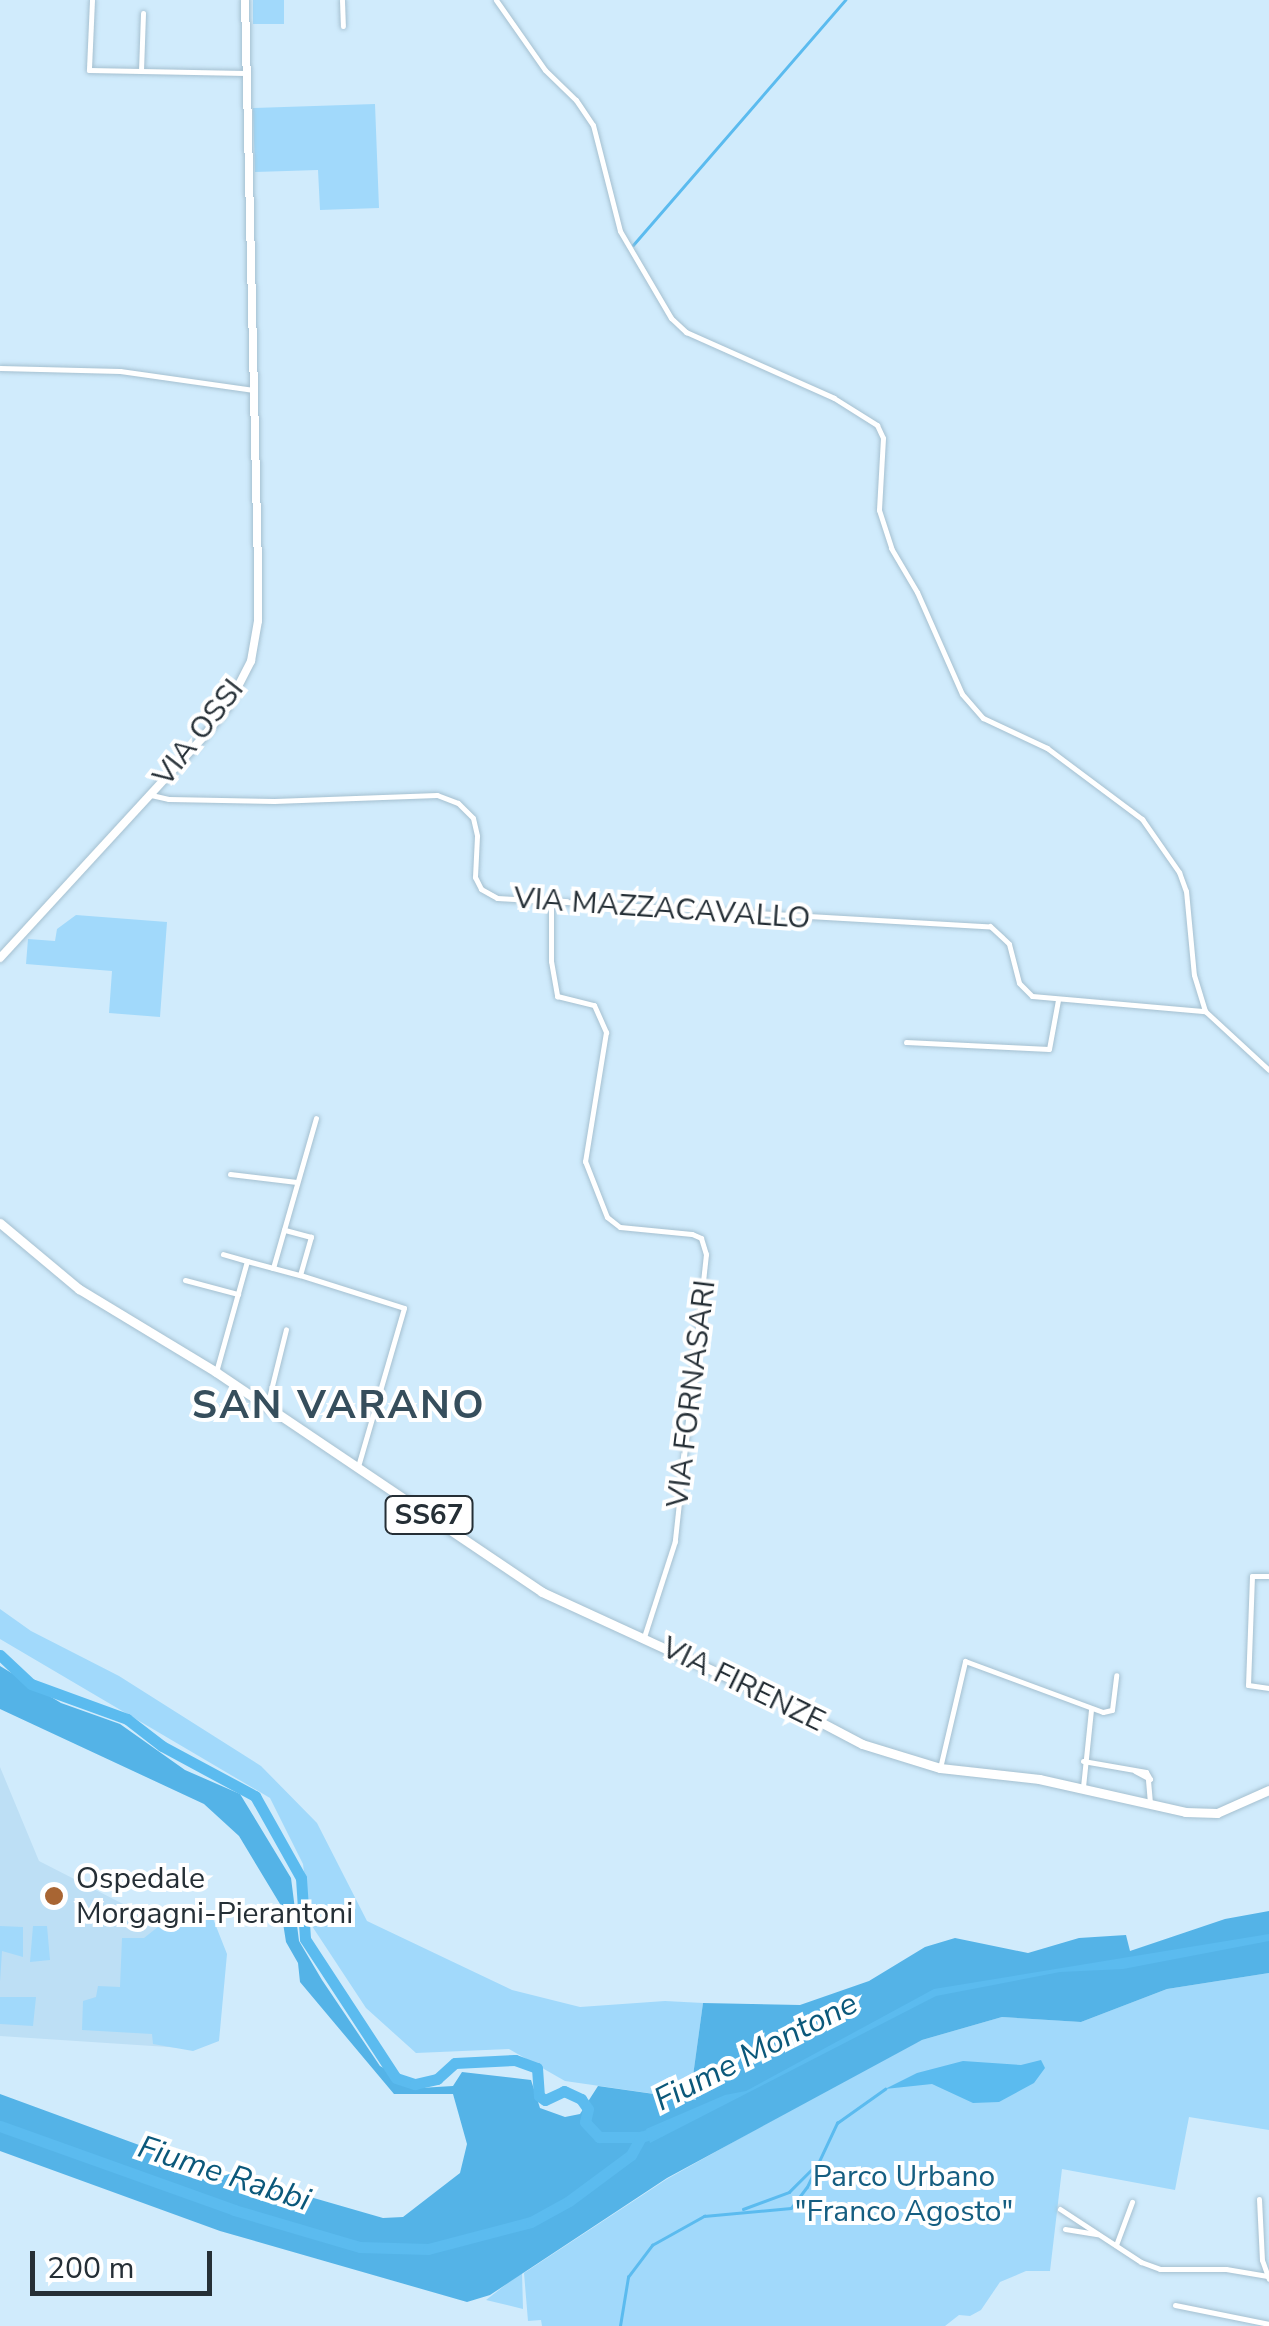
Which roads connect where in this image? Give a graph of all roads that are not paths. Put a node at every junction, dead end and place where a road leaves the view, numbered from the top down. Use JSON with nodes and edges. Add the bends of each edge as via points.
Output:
{"nodes":[{"id":1,"x":92,"y":0,"type":"edge"},
{"id":2,"x":236,"y":0,"type":"edge"},
{"id":3,"x":245,"y":0,"type":"edge"},
{"id":4,"x":342,"y":0,"type":"edge"},
{"id":5,"x":496,"y":0,"type":"edge"},
{"id":6,"x":143,"y":13,"type":"dead end"},
{"id":7,"x":343,"y":26,"type":"dead end"},
{"id":8,"x":141,"y":71,"type":"junction"},
{"id":9,"x":246,"y":73,"type":"junction"},
{"id":10,"x":0,"y":368,"type":"edge"},
{"id":11,"x":254,"y":390,"type":"junction"},
{"id":12,"x":151,"y":794,"type":"junction"},
{"id":13,"x":551,"y":903,"type":"junction"},
{"id":14,"x":0,"y":956,"type":"edge"},
{"id":15,"x":1058,"y":1000,"type":"junction"},
{"id":16,"x":1204,"y":1011,"type":"junction"},
{"id":17,"x":906,"y":1042,"type":"dead end"},
{"id":18,"x":1269,"y":1070,"type":"edge"},
{"id":19,"x":316,"y":1118,"type":"dead end"},
{"id":20,"x":230,"y":1174,"type":"dead end"},
{"id":21,"x":298,"y":1182,"type":"junction"},
{"id":22,"x":0,"y":1222,"type":"edge"},
{"id":23,"x":284,"y":1230,"type":"junction"},
{"id":24,"x":223,"y":1254,"type":"dead end"},
{"id":25,"x":248,"y":1261,"type":"junction"},
{"id":26,"x":273,"y":1268,"type":"junction"},
{"id":27,"x":300,"y":1276,"type":"junction"},
{"id":28,"x":185,"y":1280,"type":"dead end"},
{"id":29,"x":238,"y":1294,"type":"junction"},
{"id":30,"x":286,"y":1329,"type":"dead end"},
{"id":31,"x":216,"y":1372,"type":"junction"},
{"id":32,"x":267,"y":1406,"type":"junction"},
{"id":33,"x":358,"y":1466,"type":"junction"},
{"id":34,"x":1269,"y":1576,"type":"edge"},
{"id":35,"x":644,"y":1637,"type":"junction"},
{"id":36,"x":1116,"y":1676,"type":"dead end"},
{"id":37,"x":1269,"y":1688,"type":"edge"},
{"id":38,"x":1091,"y":1709,"type":"junction"},
{"id":39,"x":1084,"y":1761,"type":"junction"},
{"id":40,"x":940,"y":1768,"type":"junction"},
{"id":41,"x":1081,"y":1772,"type":"junction"},
{"id":42,"x":1070,"y":1786,"type":"junction"},
{"id":43,"x":1085,"y":1789,"type":"junction"},
{"id":44,"x":1269,"y":1790,"type":"edge"},
{"id":45,"x":1152,"y":1804,"type":"junction"},
{"id":46,"x":1259,"y":2199,"type":"dead end"},
{"id":47,"x":1132,"y":2202,"type":"dead end"},
{"id":48,"x":1060,"y":2209,"type":"dead end"},
{"id":49,"x":1065,"y":2229,"type":"dead end"},
{"id":50,"x":1101,"y":2234,"type":"junction"},
{"id":51,"x":1116,"y":2244,"type":"junction"},
{"id":52,"x":1268,"y":2277,"type":"edge"},
{"id":53,"x":1175,"y":2305,"type":"dead end"},
{"id":54,"x":1269,"y":2324,"type":"edge"}],
"edges":[{"from":1,"to":8,"type":"street","via":[[89,70]]},
{"from":2,"to":3,"type":"street","name":"VIA OSSI"},
{"from":3,"to":9,"type":"street","name":"VIA OSSI"},
{"from":4,"to":7,"type":"street"},
{"from":5,"to":16,"type":"street","via":[[593,125],[620,231],[671,318],[686,332],[834,398],[877,425],[883,438],[878,510],[962,694],[983,718],[1047,748],[1142,820],[1186,891]]},
{"from":6,"to":8,"type":"street"},
{"from":8,"to":9,"type":"street"},
{"from":9,"to":11,"type":"street","name":"VIA OSSI"},
{"from":10,"to":11,"type":"street","via":[[120,370]]},
{"from":11,"to":12,"type":"street","name":"VIA OSSI","via":[[258,620],[252,661],[227,708]]},
{"from":12,"to":13,"type":"street","name":"VIA MAZZACAVALLO","via":[[274,801],[437,795],[473,818],[480,889],[498,898]]},
{"from":12,"to":14,"type":"street","name":"VIA OSSI"},
{"from":13,"to":15,"type":"street","name":"VIA MAZZACAVALLO","via":[[990,926],[1010,944],[1019,983],[1032,996]]},
{"from":13,"to":35,"type":"street","name":"VIA FORNASARI","via":[[556,996],[594,1005],[606,1032],[585,1162],[607,1217],[620,1227],[692,1234],[701,1238],[706,1254],[675,1541]]},
{"from":15,"to":16,"type":"street","name":"VIA MAZZACAVALLO"},
{"from":15,"to":17,"type":"street","via":[[1050,1049]]},
{"from":16,"to":18,"type":"street"},
{"from":19,"to":21,"type":"street"},
{"from":20,"to":21,"type":"street"},
{"from":21,"to":23,"type":"street"},
{"from":22,"to":31,"type":"main road","name":"VIA FIRENZE","number":"SS67","via":[[79,1289]]},
{"from":23,"to":26,"type":"street"},
{"from":23,"to":27,"type":"street","via":[[310,1237]]},
{"from":24,"to":25,"type":"street"},
{"from":25,"to":26,"type":"street"},
{"from":25,"to":29,"type":"street"},
{"from":26,"to":27,"type":"street"},
{"from":27,"to":33,"type":"street","via":[[404,1308]]},
{"from":28,"to":29,"type":"street"},
{"from":29,"to":31,"type":"street"},
{"from":30,"to":32,"type":"street"},
{"from":31,"to":32,"type":"main road","name":"VIA FIRENZE","number":"SS67"},
{"from":32,"to":33,"type":"main road","name":"VIA FIRENZE","number":"SS67"},
{"from":33,"to":35,"type":"main road","name":"VIA FIRENZE","number":"SS67","via":[[542,1592]]},
{"from":34,"to":37,"type":"street","via":[[1252,1576],[1248,1685]]},
{"from":35,"to":40,"type":"main road","name":"VIA FIRENZE","number":"SS67","via":[[889,1754]]},
{"from":36,"to":38,"type":"street","via":[[1112,1710]]},
{"from":38,"to":39,"type":"street"},
{"from":38,"to":40,"type":"street","via":[[965,1661]]},
{"from":39,"to":41,"type":"street"},
{"from":39,"to":45,"type":"street","via":[[1135,1771],[1148,1780]]},
{"from":40,"to":42,"type":"main road","name":"VIA FIRENZE"},
{"from":41,"to":42,"type":"street"},
{"from":41,"to":43,"type":"street"},
{"from":42,"to":43,"type":"main road","name":"VIA FIRENZE"},
{"from":43,"to":45,"type":"main road","name":"VIA FIRENZE"},
{"from":44,"to":45,"type":"main road","name":"VIA FIRENZE","via":[[1217,1813]]},
{"from":46,"to":52,"type":"street"},
{"from":47,"to":51,"type":"street"},
{"from":48,"to":50,"type":"street"},
{"from":49,"to":50,"type":"street"},
{"from":50,"to":51,"type":"street"},
{"from":51,"to":52,"type":"street","via":[[1160,2270],[1226,2269]]},
{"from":53,"to":54,"type":"street"}]}
